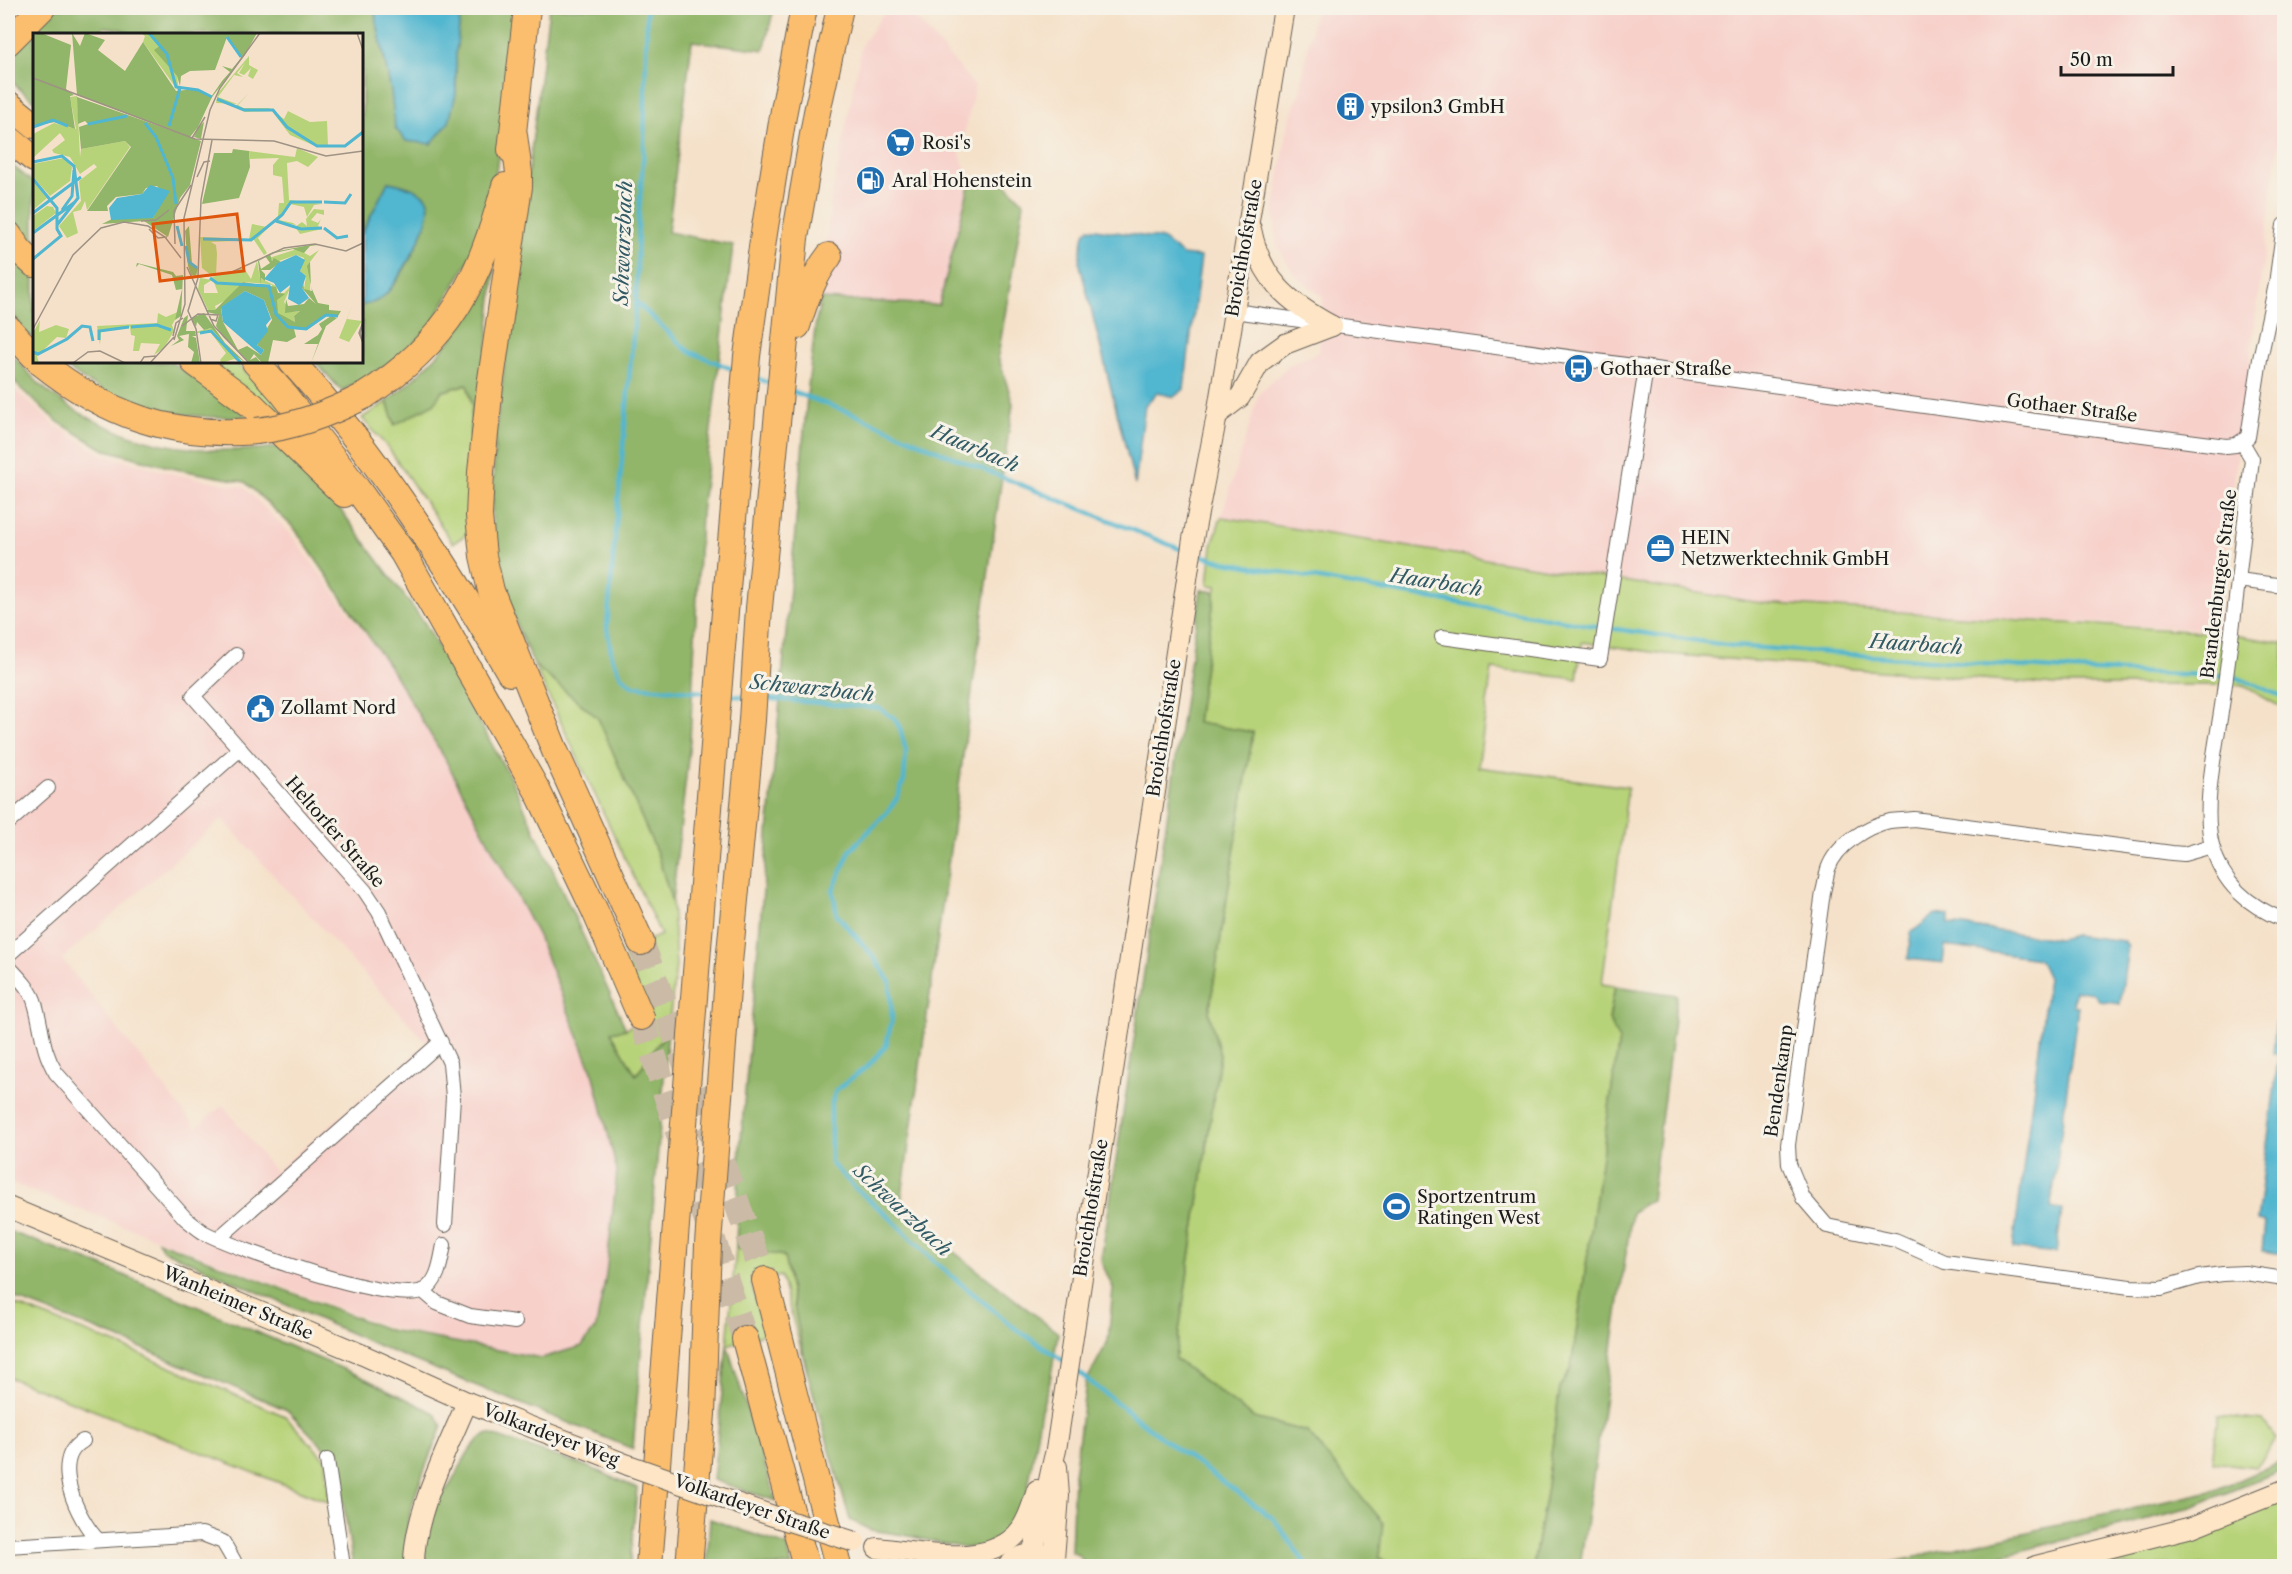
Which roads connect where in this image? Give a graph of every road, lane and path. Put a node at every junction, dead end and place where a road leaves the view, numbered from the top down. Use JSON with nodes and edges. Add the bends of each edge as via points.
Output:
{"nodes":[{"id":1,"x":42,"y":8,"type":"edge"},
{"id":2,"x":526,"y":8,"type":"edge"},
{"id":3,"x":804,"y":8,"type":"edge"},
{"id":4,"x":840,"y":8,"type":"edge"},
{"id":5,"x":1284,"y":8,"type":"edge"},
{"id":6,"x":13,"y":35,"type":"edge"},
{"id":7,"x":8,"y":104,"type":"edge"},
{"id":8,"x":33,"y":124,"type":"edge"},
{"id":9,"x":514,"y":135,"type":"junction"},
{"id":10,"x":8,"y":138,"type":"edge"},
{"id":11,"x":33,"y":158,"type":"edge"},
{"id":12,"x":1249,"y":224,"type":"junction"},
{"id":13,"x":2284,"y":225,"type":"edge"},
{"id":14,"x":8,"y":234,"type":"edge"},
{"id":15,"x":830,"y":256,"type":"dead end"},
{"id":16,"x":2282,"y":262,"type":"edge"},
{"id":17,"x":33,"y":263,"type":"edge"},
{"id":18,"x":1234,"y":311,"type":"junction"},
{"id":19,"x":1332,"y":326,"type":"junction"},
{"id":20,"x":8,"y":328,"type":"edge"},
{"id":21,"x":33,"y":355,"type":"edge"},
{"id":22,"x":788,"y":361,"type":"junction"},
{"id":23,"x":41,"y":363,"type":"edge"},
{"id":24,"x":195,"y":363,"type":"edge"},
{"id":25,"x":256,"y":363,"type":"edge"},
{"id":26,"x":293,"y":363,"type":"edge"},
{"id":27,"x":1646,"y":368,"type":"junction"},
{"id":28,"x":1217,"y":415,"type":"junction"},
{"id":29,"x":2242,"y":442,"type":"junction"},
{"id":30,"x":403,"y":553,"type":"junction"},
{"id":31,"x":2238,"y":580,"type":"junction"},
{"id":32,"x":2284,"y":586,"type":"edge"},
{"id":33,"x":1442,"y":637,"type":"dead end"},
{"id":34,"x":236,"y":655,"type":"dead end"},
{"id":35,"x":240,"y":749,"type":"junction"},
{"id":36,"x":555,"y":751,"type":"junction"},
{"id":37,"x":48,"y":789,"type":"dead end"},
{"id":38,"x":8,"y":823,"type":"edge"},
{"id":39,"x":2212,"y":846,"type":"junction"},
{"id":40,"x":2284,"y":920,"type":"edge"},
{"id":41,"x":641,"y":942,"type":"tunnel mouth"},
{"id":42,"x":8,"y":955,"type":"edge"},
{"id":43,"x":8,"y":966,"type":"edge"},
{"id":44,"x":641,"y":1017,"type":"tunnel mouth"},
{"id":45,"x":441,"y":1042,"type":"junction"},
{"id":46,"x":8,"y":1207,"type":"edge"},
{"id":47,"x":445,"y":1225,"type":"dead end"},
{"id":48,"x":219,"y":1238,"type":"junction"},
{"id":49,"x":444,"y":1245,"type":"dead end"},
{"id":50,"x":2284,"y":1279,"type":"edge"},
{"id":51,"x":765,"y":1280,"type":"tunnel mouth"},
{"id":52,"x":423,"y":1291,"type":"junction"},
{"id":53,"x":515,"y":1322,"type":"dead end"},
{"id":54,"x":745,"y":1339,"type":"tunnel mouth"},
{"id":55,"x":467,"y":1402,"type":"junction"},
{"id":56,"x":83,"y":1441,"type":"dead end"},
{"id":57,"x":1056,"y":1450,"type":"junction"},
{"id":58,"x":327,"y":1460,"type":"dead end"},
{"id":59,"x":628,"y":1465,"type":"joint"},
{"id":60,"x":2284,"y":1490,"type":"edge"},
{"id":61,"x":98,"y":1540,"type":"junction"},
{"id":62,"x":8,"y":1546,"type":"edge"},
{"id":63,"x":876,"y":1548,"type":"junction"},
{"id":64,"x":1032,"y":1553,"type":"junction"},
{"id":65,"x":1058,"y":1563,"type":"edge"},
{"id":66,"x":921,"y":1564,"type":"edge"},
{"id":67,"x":234,"y":1566,"type":"edge"},
{"id":68,"x":344,"y":1566,"type":"edge"},
{"id":69,"x":414,"y":1566,"type":"edge"},
{"id":70,"x":649,"y":1566,"type":"edge"},
{"id":71,"x":689,"y":1566,"type":"edge"},
{"id":72,"x":806,"y":1566,"type":"edge"},
{"id":73,"x":838,"y":1566,"type":"edge"},
{"id":74,"x":963,"y":1566,"type":"edge"},
{"id":75,"x":1008,"y":1566,"type":"edge"},
{"id":76,"x":2036,"y":1566,"type":"edge"}],
"edges":[{"from":1,"to":6,"type":"highway"},
{"from":2,"to":9,"type":"highway"},
{"from":3,"to":70,"type":"highway","via":[[784,110],[747,356]]},
{"from":4,"to":22,"type":"highway","via":[[795,238]]},
{"from":5,"to":12,"type":"main road","name":"Broichhofstraße"},
{"from":7,"to":8,"type":"highway"},
{"from":9,"to":23,"type":"highway","bridge":true,"via":[[492,233],[470,286],[427,346],[364,396],[317,418],[275,429],[201,432],[154,424],[95,400]]},
{"from":9,"to":36,"type":"highway","via":[[519,187],[490,386],[479,516],[491,591]]},
{"from":10,"to":11,"type":"highway"},
{"from":12,"to":18,"type":"main road","name":"Broichhofstraße"},
{"from":12,"to":19,"type":"main road","via":[[1267,274],[1291,300]]},
{"from":13,"to":16,"type":"street"},
{"from":14,"to":17,"type":"highway"},
{"from":15,"to":22,"type":"highway","via":[[810,287]]},
{"from":16,"to":29,"type":"street","via":[[2260,359],[2252,423]]},
{"from":18,"to":19,"type":"street","name":"Gothaer Straße"},
{"from":18,"to":28,"type":"main road","name":"Broichhofstraße"},
{"from":19,"to":27,"type":"street","name":"Gothaer Straße"},
{"from":19,"to":28,"type":"main road","via":[[1285,344],[1260,362],[1240,397]]},
{"from":20,"to":21,"type":"highway"},
{"from":22,"to":71,"type":"highway","via":[[779,411],[759,608],[729,963]]},
{"from":24,"to":30,"type":"highway","via":[[262,414]]},
{"from":25,"to":30,"type":"highway","via":[[355,486]]},
{"from":26,"to":36,"type":"highway","via":[[367,453],[418,525],[464,594]]},
{"from":27,"to":29,"type":"street","name":"Gothaer Straße","via":[[2226,446]]},
{"from":27,"to":33,"type":"street","via":[[1600,658]]},
{"from":28,"to":57,"type":"main road","name":"Broichhofstraße","via":[[1188,569]]},
{"from":29,"to":31,"type":"street","name":"Brandenburger Straße","via":[[2252,459]]},
{"from":30,"to":44,"type":"highway","via":[[538,792]]},
{"from":31,"to":32,"type":"street"},
{"from":31,"to":39,"type":"street","name":"Brandenburger Straße","via":[[2210,795]]},
{"from":34,"to":35,"type":"street","name":"Heltorfer Straße","via":[[193,696]]},
{"from":35,"to":42,"type":"street"},
{"from":35,"to":45,"type":"street","name":"Heltorfer Straße","via":[[365,891],[379,912]]},
{"from":36,"to":41,"type":"highway"},
{"from":37,"to":38,"type":"street"},
{"from":39,"to":40,"type":"street","name":"Brandenburger Straße","via":[[2219,866],[2237,891],[2254,906]]},
{"from":39,"to":50,"type":"street","name":"Bendenkamp","via":[[2184,854],[2172,853],[1914,819],[1890,821],[1852,839],[1829,867],[1823,892],[1788,1145],[1789,1164],[1803,1198],[1827,1226],[1895,1240],[1945,1262],[2130,1287],[2161,1288],[2223,1274]]},
{"from":43,"to":48,"type":"street","via":[[33,999],[45,1052],[56,1073],[185,1218]]},
{"from":45,"to":47,"type":"street","name":"Heltorfer Straße","via":[[450,1063],[453,1097]]},
{"from":45,"to":48,"type":"street"},
{"from":46,"to":55,"type":"main road","name":"Wanheimer Straße"},
{"from":48,"to":52,"type":"street","via":[[357,1286]]},
{"from":49,"to":52,"type":"street","via":[[432,1284]]},
{"from":51,"to":73,"type":"highway"},
{"from":52,"to":53,"type":"street","via":[[437,1304],[470,1316]]},
{"from":54,"to":72,"type":"highway"},
{"from":55,"to":59,"type":"main road","name":"Volkardeyer Weg"},
{"from":55,"to":69,"type":"main road","name":"Volkardeyer Weg","via":[[418,1526]]},
{"from":56,"to":61,"type":"street","via":[[69,1454],[70,1485],[81,1519]]},
{"from":57,"to":63,"type":"main road","name":"Volkardeyer Straße","via":[[1021,1529],[1006,1544],[970,1555]]},
{"from":57,"to":64,"type":"main road","name":"Broichhofstraße"},
{"from":57,"to":65,"type":"main road","name":"Broichhofstraße"},
{"from":58,"to":68,"type":"street"},
{"from":59,"to":63,"type":"main road","name":"Volkardeyer Straße","bridge":true},
{"from":60,"to":76,"type":"main road","via":[[2192,1527]]},
{"from":61,"to":62,"type":"street"},
{"from":61,"to":67,"type":"street","via":[[202,1534],[223,1542]]},
{"from":63,"to":66,"type":"main road","name":"Volkardeyer Straße"},
{"from":64,"to":65,"type":"main road","via":[[1044,1554]]},
{"from":64,"to":75,"type":"main road"},
{"from":66,"to":74,"type":"main road","name":"Volkardeyer Straße"}]}
